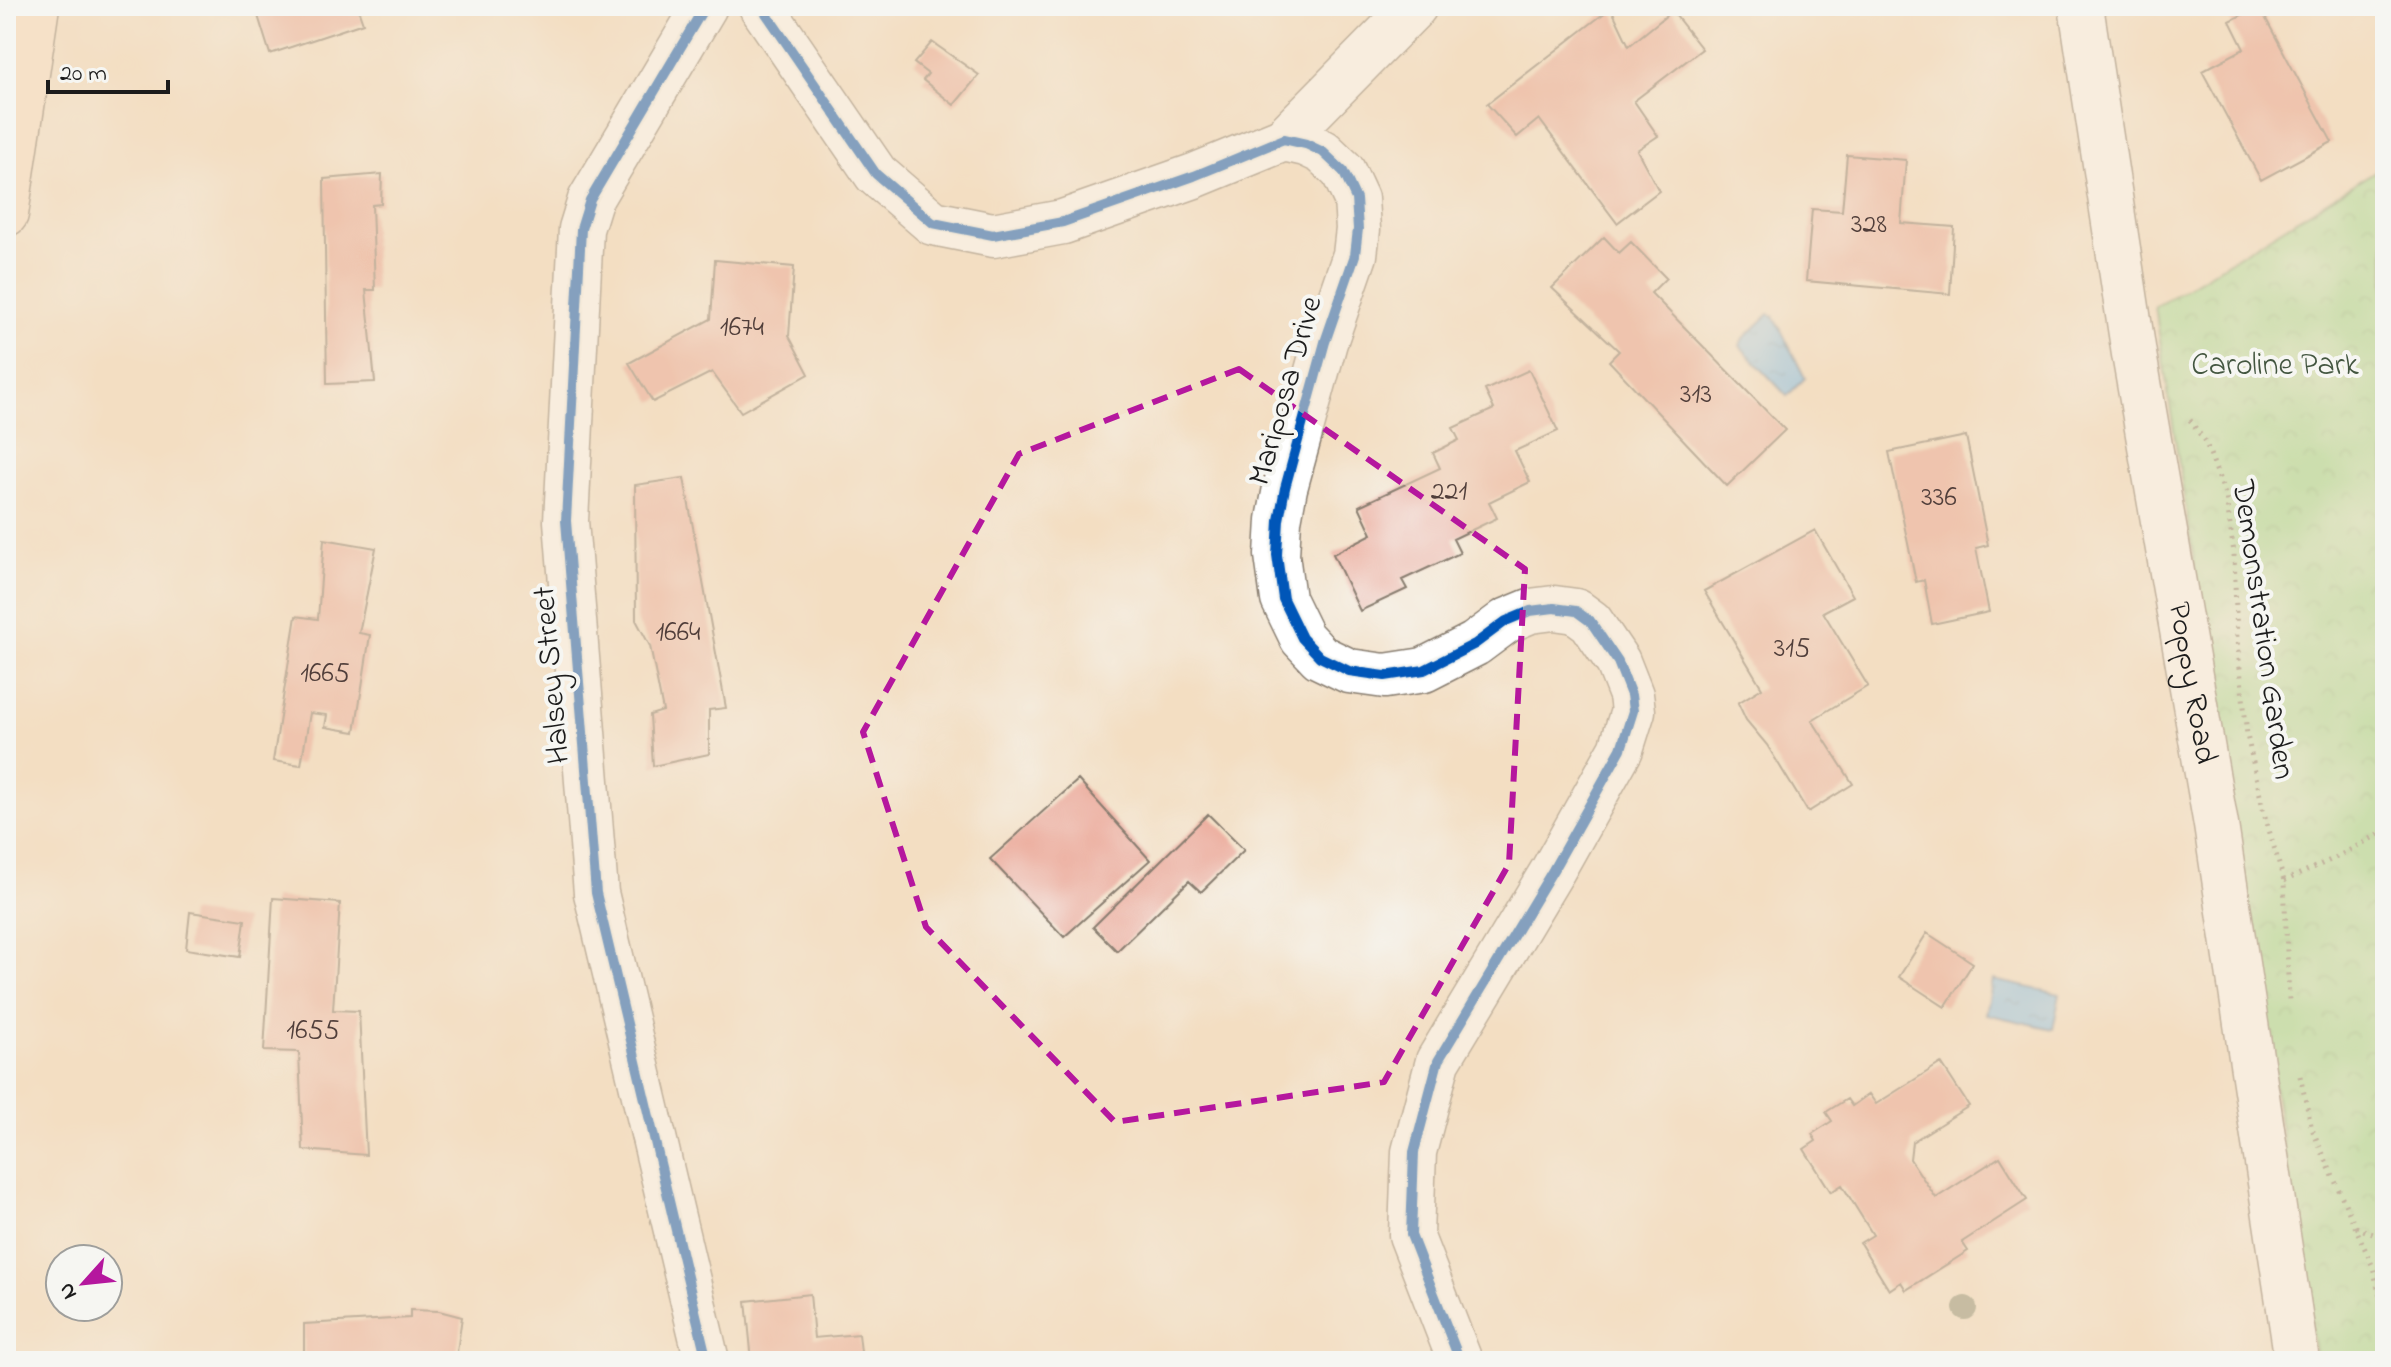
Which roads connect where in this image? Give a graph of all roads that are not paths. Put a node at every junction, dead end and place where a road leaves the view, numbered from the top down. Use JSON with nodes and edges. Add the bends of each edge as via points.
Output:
{"nodes":[{"id":1,"x":37,"y":6,"type":"edge"},
{"id":2,"x":705,"y":6,"type":"edge"},
{"id":3,"x":761,"y":6,"type":"edge"},
{"id":4,"x":1415,"y":6,"type":"edge"},
{"id":5,"x":2081,"y":6,"type":"edge"},
{"id":6,"x":1284,"y":139,"type":"junction"},
{"id":7,"x":6,"y":214,"type":"edge"},
{"id":8,"x":707,"y":1361,"type":"edge"},
{"id":9,"x":1460,"y":1361,"type":"edge"},
{"id":10,"x":2297,"y":1361,"type":"edge"}],
"edges":[{"from":1,"to":7,"type":"street"},
{"from":2,"to":8,"type":"street","name":"Halsey Street","via":[[590,200],[581,229],[566,521],[596,893]]},
{"from":3,"to":6,"type":"street","via":[[876,174],[933,223],[993,235],[1063,222]]},
{"from":4,"to":6,"type":"street"},
{"from":5,"to":10,"type":"street","name":"Poppy Road","via":[[2142,401],[2216,825]]},
{"from":6,"to":9,"type":"street","name":"Mariposa Drive","via":[[1323,152],[1343,171],[1356,199],[1358,229],[1279,520],[1283,599],[1302,638],[1320,657],[1349,671],[1385,676],[1424,670],[1530,611],[1576,611],[1591,622],[1618,662],[1632,703],[1621,749],[1438,1061],[1414,1152],[1411,1235]]}]}
